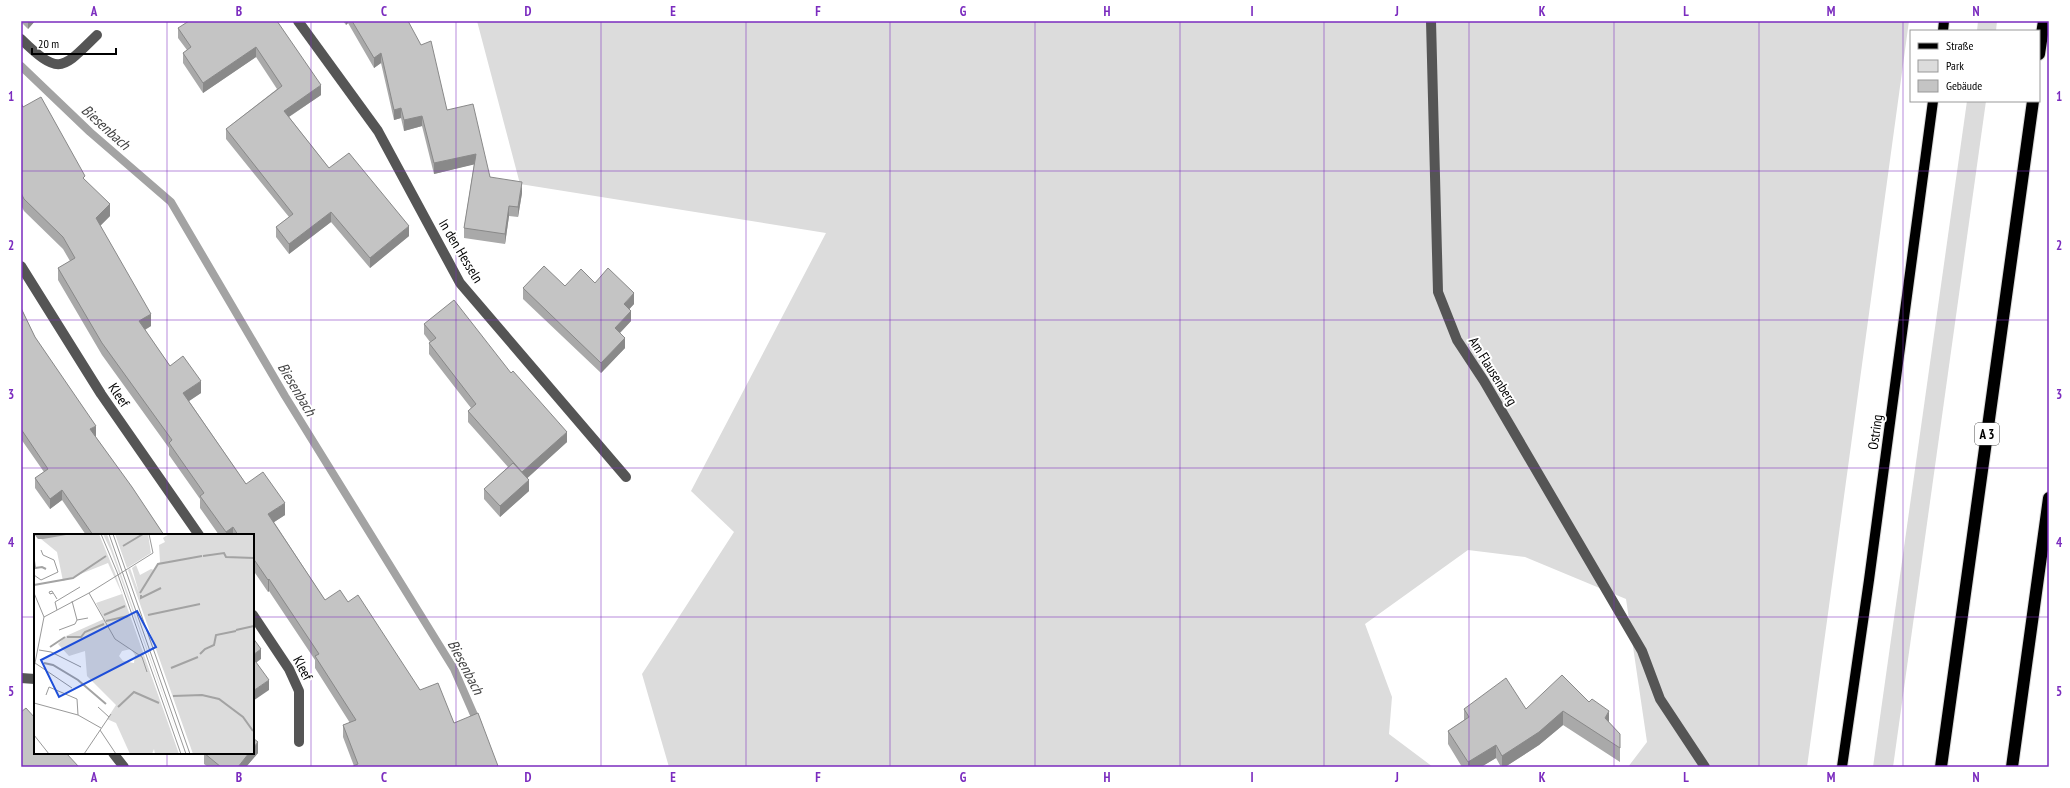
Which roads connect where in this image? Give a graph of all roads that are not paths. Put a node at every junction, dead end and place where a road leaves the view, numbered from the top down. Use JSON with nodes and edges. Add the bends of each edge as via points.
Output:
{"nodes":[{"id":1,"x":298,"y":21,"type":"edge"},
{"id":2,"x":1431,"y":21,"type":"edge"},
{"id":3,"x":2044,"y":21,"type":"edge"},
{"id":4,"x":97,"y":35,"type":"dead end"},
{"id":5,"x":21,"y":39,"type":"edge"},
{"id":6,"x":2040,"y":47,"type":"edge"},
{"id":7,"x":1933,"y":102,"type":"edge"},
{"id":8,"x":2032,"y":102,"type":"edge"},
{"id":9,"x":21,"y":266,"type":"edge"},
{"id":10,"x":626,"y":477,"type":"dead end"},
{"id":11,"x":2049,"y":498,"type":"edge"},
{"id":12,"x":198,"y":534,"type":"edge"},
{"id":13,"x":254,"y":616,"type":"edge"},
{"id":14,"x":21,"y":678,"type":"edge"},
{"id":15,"x":34,"y":680,"type":"edge"},
{"id":16,"x":299,"y":742,"type":"dead end"},
{"id":17,"x":114,"y":754,"type":"edge"},
{"id":18,"x":124,"y":767,"type":"edge"},
{"id":19,"x":1705,"y":767,"type":"edge"},
{"id":20,"x":1842,"y":767,"type":"edge"},
{"id":21,"x":1941,"y":767,"type":"edge"},
{"id":22,"x":2012,"y":767,"type":"edge"}],
"edges":[{"from":1,"to":10,"type":"street","name":"In den Hesseln","via":[[378,131],[460,282]]},
{"from":2,"to":19,"type":"street","name":"Am Flausenberg","via":[[1438,292],[1457,340],[1484,381],[1642,651],[1660,699]]},
{"from":3,"to":6,"type":"highway"},
{"from":4,"to":5,"type":"street","via":[[61,65],[41,58]]},
{"from":7,"to":20,"type":"main road","name":"Ostring"},
{"from":8,"to":21,"type":"highway","number":"A 3"},
{"from":9,"to":12,"type":"street","name":"Kleef","via":[[101,394]]},
{"from":11,"to":22,"type":"highway"},
{"from":13,"to":16,"type":"street","name":"Kleef","via":[[289,669],[299,691]]},
{"from":14,"to":15,"type":"street"},
{"from":17,"to":18,"type":"street"}]}
